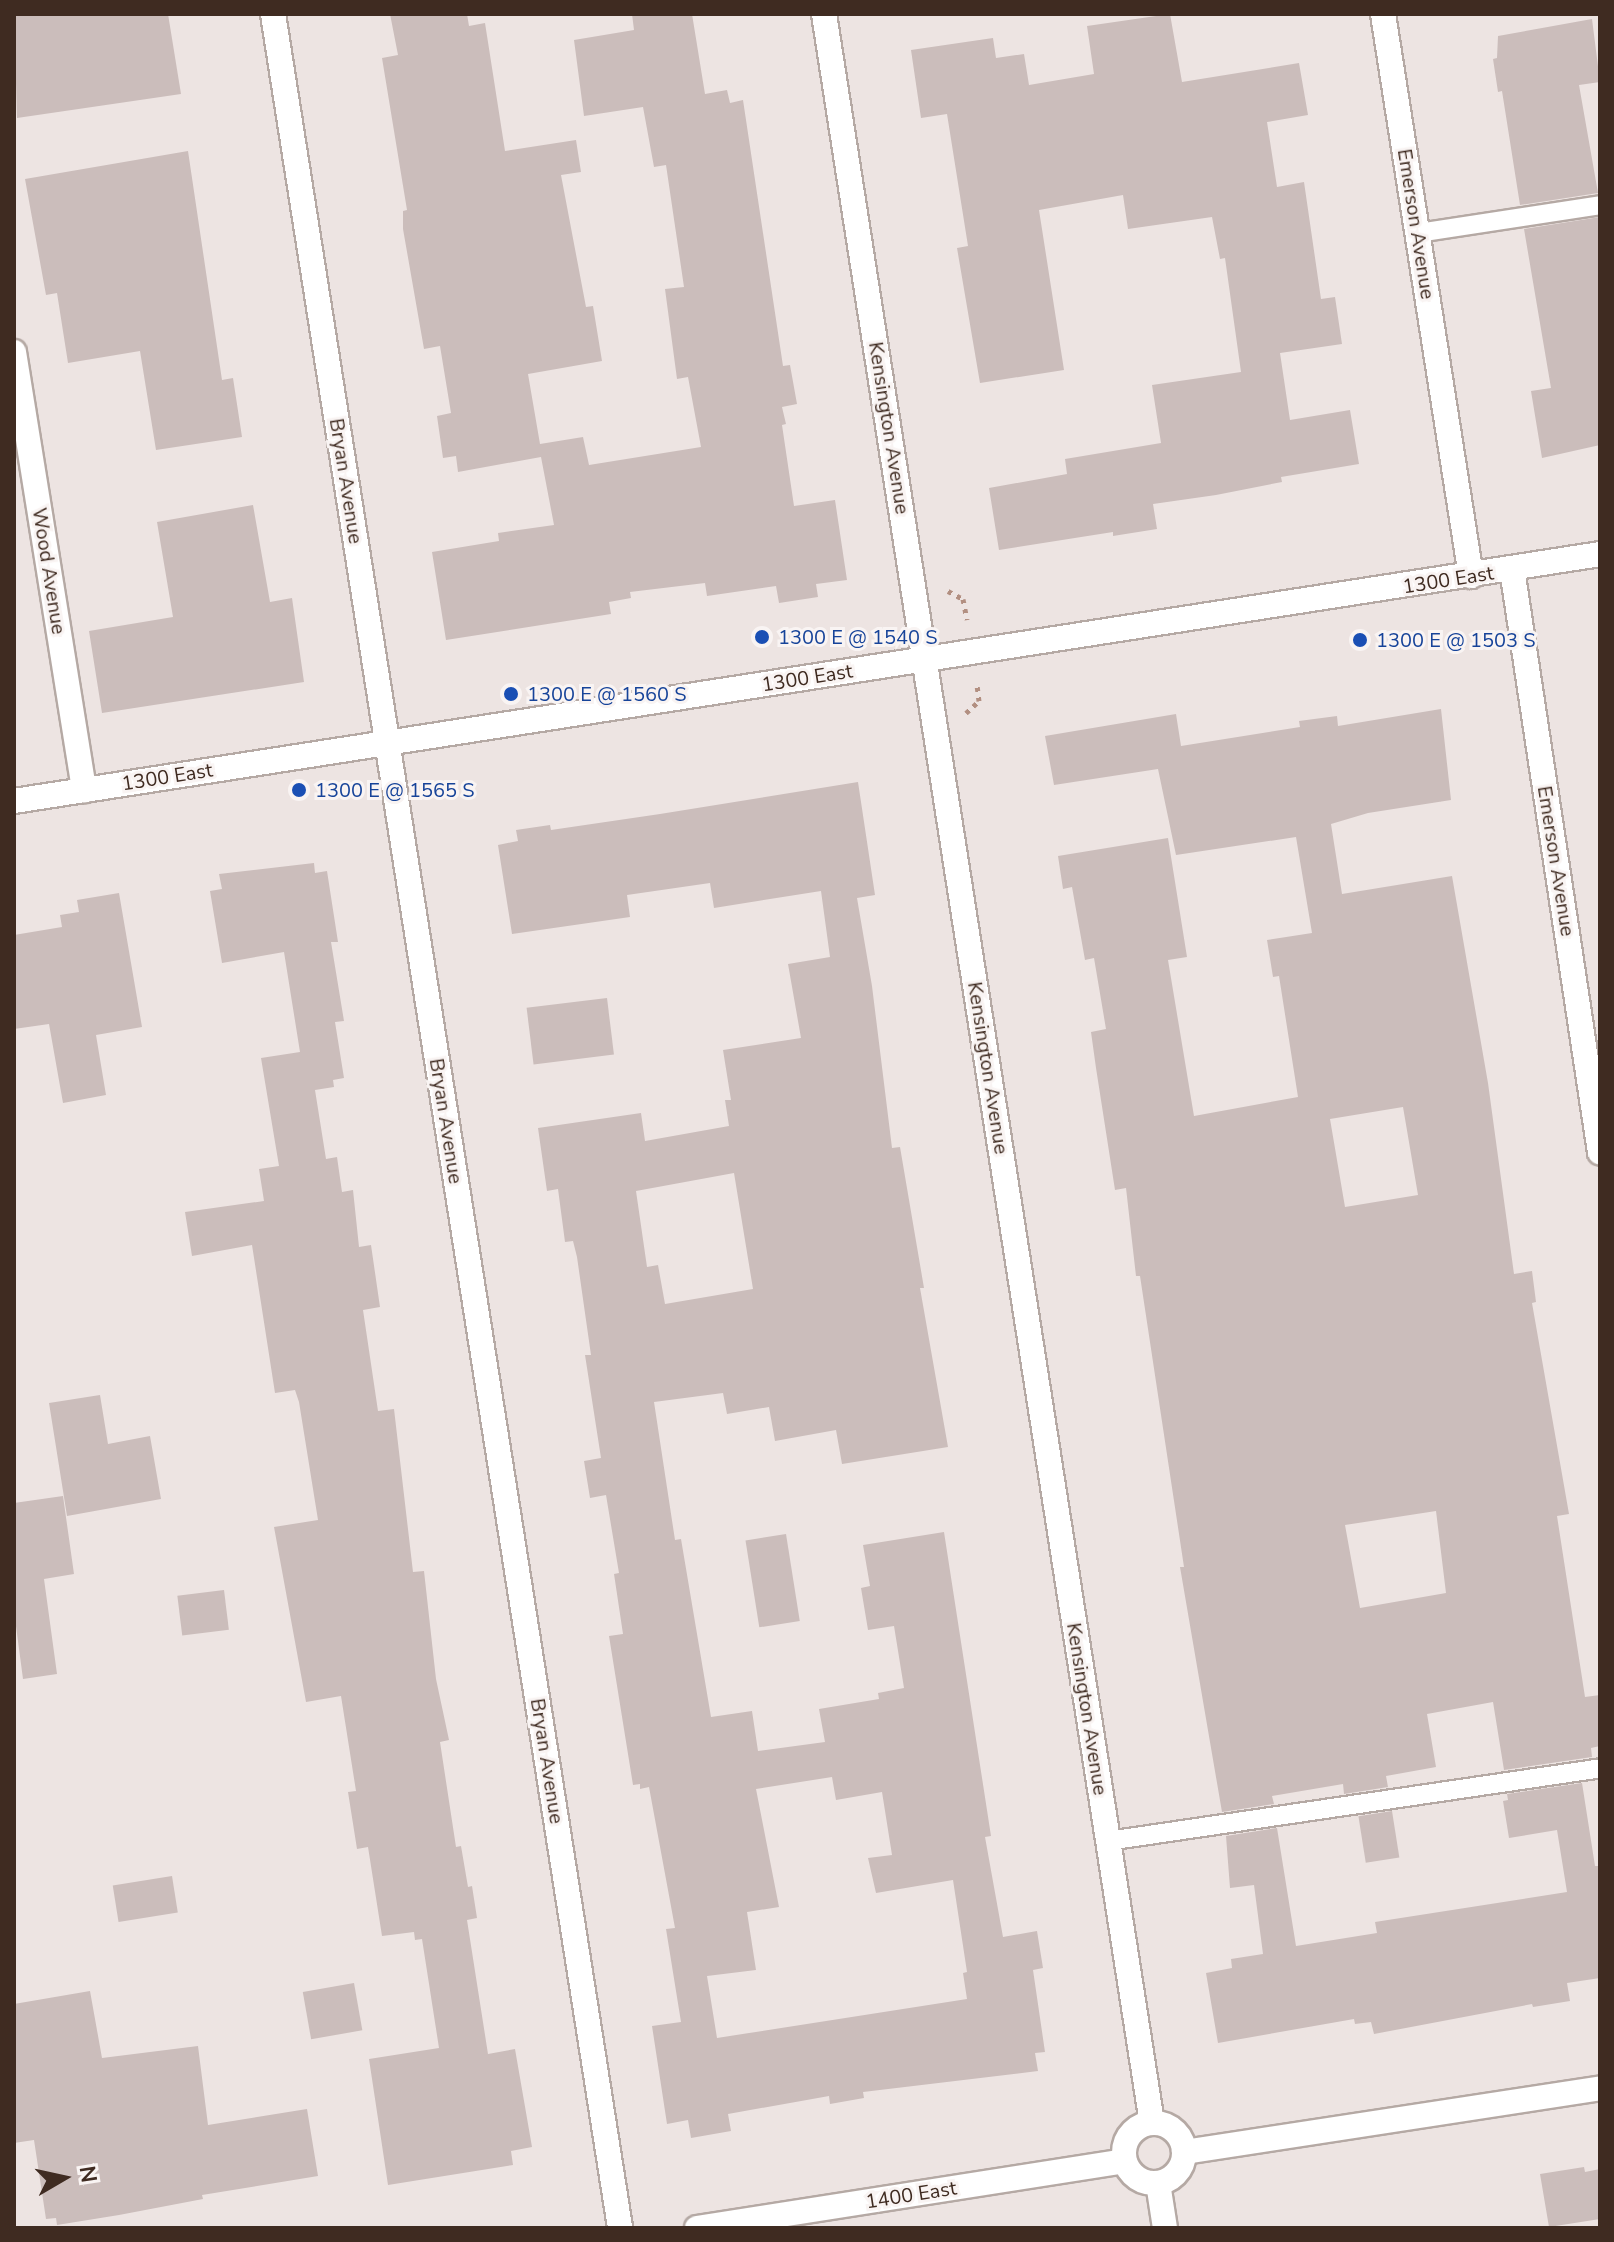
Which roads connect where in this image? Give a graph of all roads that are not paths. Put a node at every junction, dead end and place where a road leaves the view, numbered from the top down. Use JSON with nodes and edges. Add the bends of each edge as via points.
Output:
{"nodes":[{"id":1,"x":273,"y":14,"type":"edge"},
{"id":2,"x":824,"y":14,"type":"edge"},
{"id":3,"x":1383,"y":14,"type":"edge"},
{"id":4,"x":1600,"y":205,"type":"edge"},
{"id":5,"x":1418,"y":233,"type":"junction"},
{"id":6,"x":14,"y":352,"type":"edge"},
{"id":7,"x":1600,"y":554,"type":"edge"},
{"id":8,"x":1512,"y":569,"type":"junction"},
{"id":9,"x":1471,"y":576,"type":"junction"},
{"id":10,"x":925,"y":660,"type":"junction"},
{"id":11,"x":387,"y":743,"type":"junction"},
{"id":12,"x":84,"y":790,"type":"junction"},
{"id":13,"x":14,"y":801,"type":"edge"},
{"id":14,"x":1600,"y":1152,"type":"edge"},
{"id":15,"x":1600,"y":1768,"type":"edge"},
{"id":16,"x":1108,"y":1841,"type":"junction"},
{"id":17,"x":1600,"y":2088,"type":"edge"},
{"id":18,"x":1152,"y":2122,"type":"junction"},
{"id":19,"x":1184,"y":2152,"type":"junction"},
{"id":20,"x":1124,"y":2161,"type":"junction"},
{"id":21,"x":1158,"y":2183,"type":"junction"},
{"id":22,"x":620,"y":2228,"type":"edge"},
{"id":23,"x":697,"y":2228,"type":"edge"},
{"id":24,"x":1165,"y":2228,"type":"edge"}],
"edges":[{"from":1,"to":11,"type":"street","name":"Bryan Avenue"},
{"from":2,"to":10,"type":"street","name":"Kensington Avenue"},
{"from":3,"to":5,"type":"street","name":"Emerson Avenue"},
{"from":4,"to":5,"type":"lane"},
{"from":5,"to":9,"type":"street","name":"Emerson Avenue"},
{"from":6,"to":12,"type":"street","name":"Wood Avenue"},
{"from":7,"to":8,"type":"street","name":"1300 East"},
{"from":8,"to":9,"type":"street","name":"1300 East"},
{"from":8,"to":14,"type":"street","name":"Emerson Avenue"},
{"from":9,"to":10,"type":"street","name":"1300 East"},
{"from":10,"to":11,"type":"street","name":"1300 East"},
{"from":10,"to":16,"type":"street","name":"Kensington Avenue"},
{"from":11,"to":12,"type":"street","name":"1300 East"},
{"from":11,"to":22,"type":"street","name":"Bryan Avenue"},
{"from":12,"to":13,"type":"street","name":"1300 East"},
{"from":15,"to":16,"type":"lane"},
{"from":16,"to":18,"type":"street","name":"Kensington Avenue"},
{"from":17,"to":19,"type":"street"},
{"from":18,"to":19,"type":"street","via":[[1178,2134]]},
{"from":18,"to":20,"type":"street","via":[[1127,2139]]},
{"from":19,"to":21,"type":"street","via":[[1180,2169]]},
{"from":20,"to":21,"type":"street","via":[[1140,2180]]},
{"from":20,"to":23,"type":"street","name":"1400 East"},
{"from":21,"to":24,"type":"street"}]}
